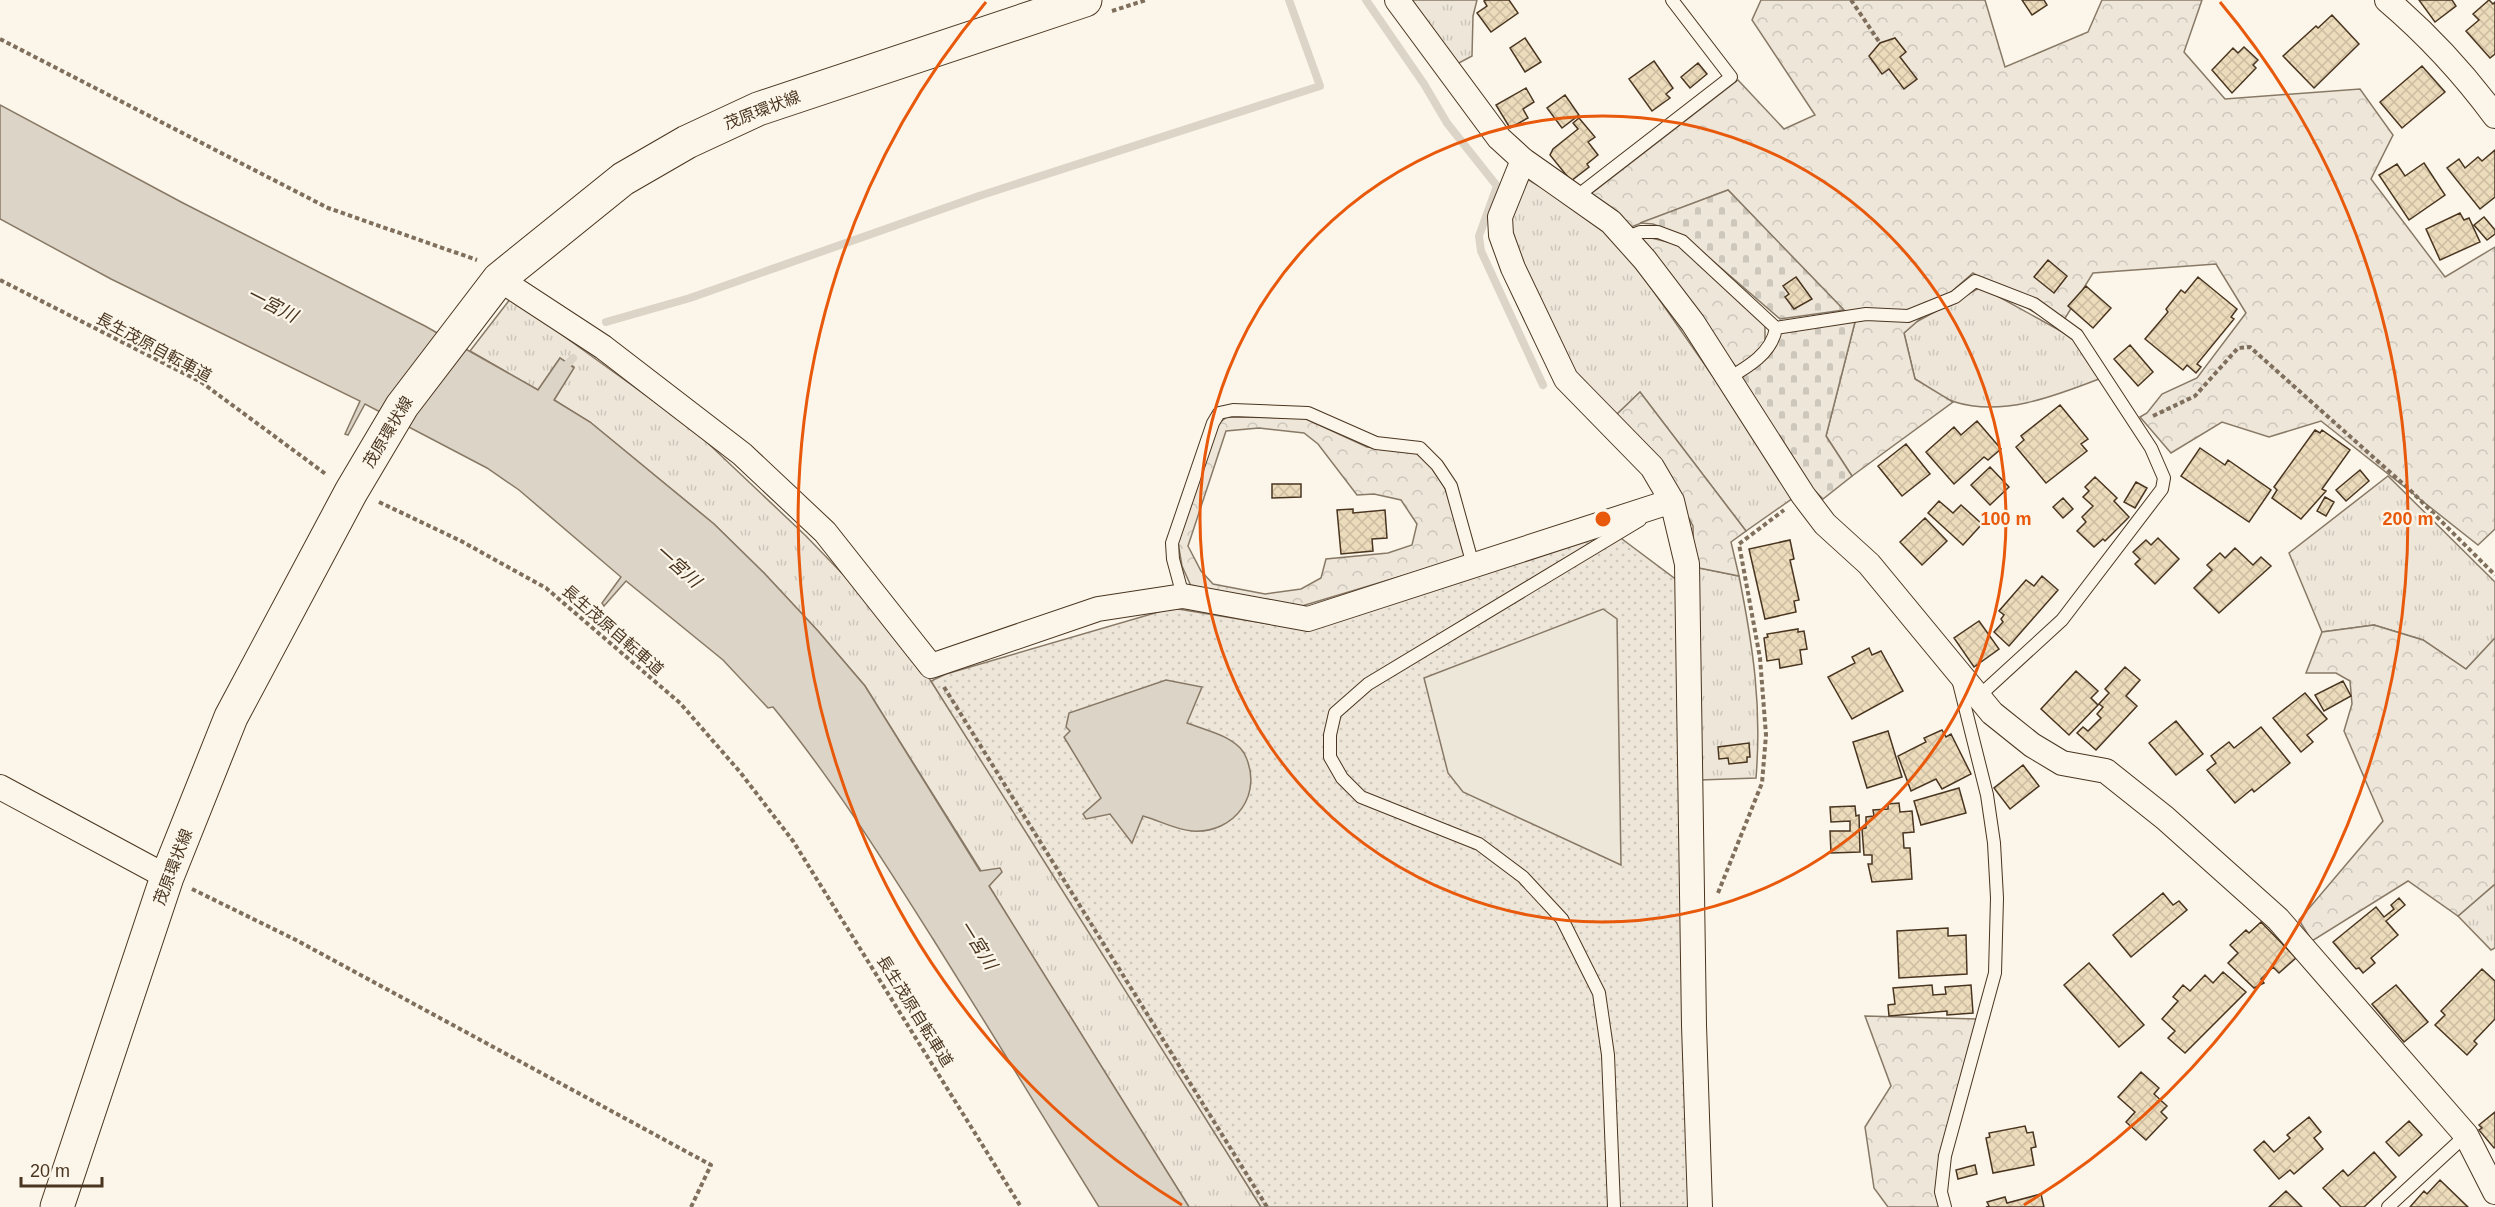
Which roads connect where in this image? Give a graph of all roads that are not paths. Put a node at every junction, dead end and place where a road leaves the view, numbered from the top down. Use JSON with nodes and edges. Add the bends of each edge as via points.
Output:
{"nodes":[{"id":1,"x":1085,"y":0,"type":"edge"},
{"id":2,"x":1397,"y":0,"type":"edge"},
{"id":3,"x":1672,"y":0,"type":"edge"},
{"id":4,"x":2387,"y":0,"type":"edge"},
{"id":5,"x":2495,"y":116,"type":"edge"},
{"id":6,"x":1523,"y":160,"type":"junction"},
{"id":7,"x":1576,"y":197,"type":"junction"},
{"id":8,"x":1625,"y":237,"type":"junction"},
{"id":9,"x":499,"y":279,"type":"junction"},
{"id":10,"x":1776,"y":328,"type":"junction"},
{"id":11,"x":1727,"y":379,"type":"junction"},
{"id":12,"x":1672,"y":501,"type":"junction"},
{"id":13,"x":1473,"y":565,"type":"junction"},
{"id":14,"x":1183,"y":596,"type":"junction"},
{"id":15,"x":1955,"y":668,"type":"junction"},
{"id":16,"x":1978,"y":697,"type":"junction"},
{"id":17,"x":0,"y":787,"type":"edge"},
{"id":18,"x":167,"y":877,"type":"junction"},
{"id":19,"x":2466,"y":1135,"type":"junction"},
{"id":20,"x":2495,"y":1192,"type":"edge"},
{"id":21,"x":57,"y":1207,"type":"edge"},
{"id":22,"x":1614,"y":1207,"type":"edge"},
{"id":23,"x":1700,"y":1207,"type":"edge"},
{"id":24,"x":1945,"y":1207,"type":"edge"},
{"id":25,"x":2388,"y":1207,"type":"edge"}],
"edges":[{"from":1,"to":9,"type":"main road","name":"茂原環状線","via":[[758,109],[687,141],[623,179]]},
{"from":2,"to":6,"type":"street","via":[[1499,138]]},
{"from":3,"to":7,"type":"lane","via":[[1731,77]]},
{"from":4,"to":5,"type":"street","via":[[2416,24]]},
{"from":6,"to":7,"type":"street"},
{"from":6,"to":12,"type":"street","via":[[1500,217],[1501,235],[1513,268],[1566,379],[1652,467]]},
{"from":7,"to":8,"type":"street"},
{"from":8,"to":10,"type":"lane","via":[[1658,232],[1682,241]]},
{"from":8,"to":11,"type":"street","via":[[1693,323]]},
{"from":9,"to":14,"type":"street","via":[[603,347],[742,454],[825,532],[931,666],[1098,609]]},
{"from":9,"to":18,"type":"main road","name":"茂原環状線","via":[[402,406],[351,492],[231,717]]},
{"from":10,"to":11,"type":"lane","via":[[1774,338],[1755,362]]},
{"from":10,"to":16,"type":"lane","via":[[1866,314],[1908,316],[1955,297],[1975,281],[2034,304],[2077,335],[2151,448],[2164,478],[2162,489],[2061,620]]},
{"from":11,"to":15,"type":"street","via":[[1825,524],[1869,564]]},
{"from":12,"to":13,"type":"street"},
{"from":12,"to":22,"type":"lane","via":[[1368,684],[1335,712],[1329,735],[1330,757],[1342,778],[1361,797],[1479,844],[1523,878],[1562,920],[1599,993],[1608,1055]]},
{"from":12,"to":23,"type":"street","via":[[1687,564]]},
{"from":13,"to":14,"type":"street","via":[[1308,619]]},
{"from":13,"to":14,"type":"lane","via":[[1451,486],[1420,448],[1376,443],[1308,413],[1233,410],[1219,413],[1213,423],[1172,543]]},
{"from":15,"to":16,"type":"street"},
{"from":15,"to":24,"type":"lane","via":[[1987,795],[1994,843],[1995,974],[1945,1156],[1941,1192]]},
{"from":16,"to":19,"type":"street","via":[[2032,745],[2062,763],[2106,771],[2278,919]]},
{"from":17,"to":18,"type":"street"},
{"from":18,"to":21,"type":"main road","name":"茂原環状線"},
{"from":19,"to":20,"type":"street"},
{"from":19,"to":25,"type":"lane"}]}
